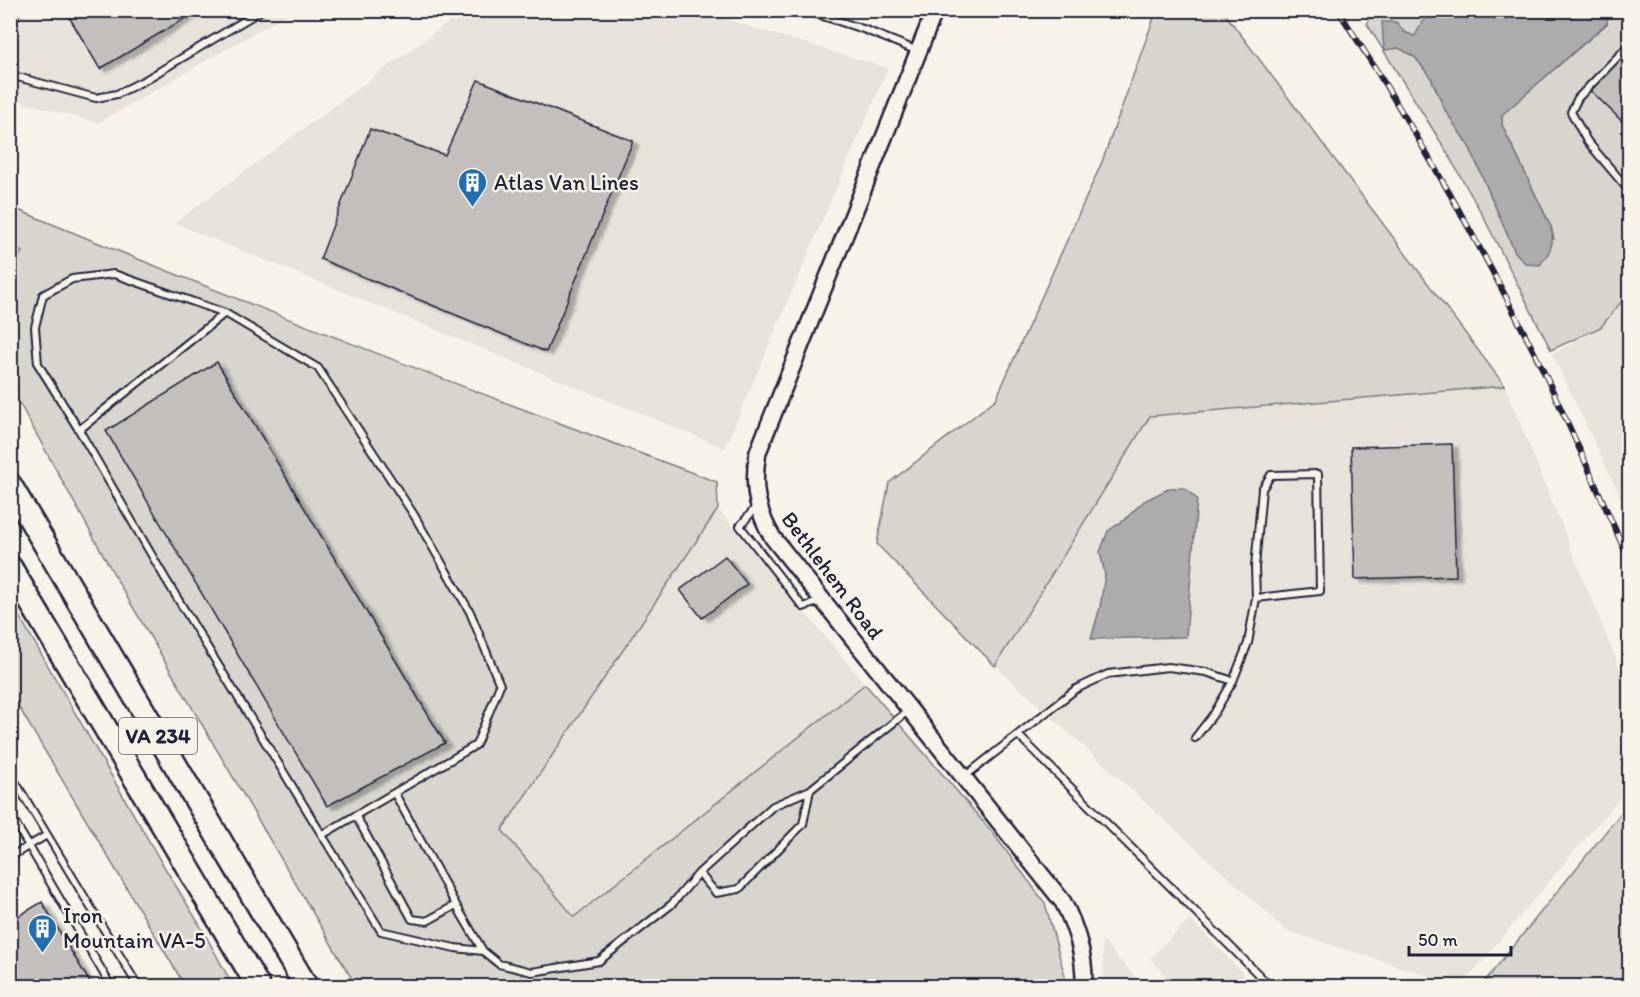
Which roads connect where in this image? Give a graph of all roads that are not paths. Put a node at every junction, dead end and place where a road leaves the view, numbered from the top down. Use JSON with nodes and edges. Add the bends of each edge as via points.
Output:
{"nodes":[{"id":1,"x":16,"y":10,"type":"edge"},
{"id":2,"x":262,"y":10,"type":"edge"},
{"id":3,"x":804,"y":10,"type":"edge"},
{"id":4,"x":935,"y":10,"type":"edge"},
{"id":5,"x":10,"y":32,"type":"edge"},
{"id":6,"x":1629,"y":44,"type":"edge"},
{"id":7,"x":918,"y":51,"type":"junction"},
{"id":8,"x":10,"y":75,"type":"edge"},
{"id":9,"x":1626,"y":187,"type":"dead end"},
{"id":10,"x":225,"y":313,"type":"junction"},
{"id":11,"x":79,"y":430,"type":"junction"},
{"id":12,"x":10,"y":485,"type":"edge"},
{"id":13,"x":758,"y":506,"type":"junction"},
{"id":14,"x":10,"y":567,"type":"edge"},
{"id":15,"x":1256,"y":598,"type":"junction"},
{"id":16,"x":822,"y":601,"type":"junction"},
{"id":17,"x":1233,"y":681,"type":"junction"},
{"id":18,"x":910,"y":710,"type":"junction"},
{"id":19,"x":1018,"y":735,"type":"junction"},
{"id":20,"x":1195,"y":738,"type":"dead end"},
{"id":21,"x":10,"y":772,"type":"edge"},
{"id":22,"x":964,"y":777,"type":"junction"},
{"id":23,"x":810,"y":790,"type":"junction"},
{"id":24,"x":395,"y":794,"type":"junction"},
{"id":25,"x":10,"y":814,"type":"edge"},
{"id":26,"x":356,"y":816,"type":"junction"},
{"id":27,"x":47,"y":835,"type":"junction"},
{"id":28,"x":322,"y":835,"type":"junction"},
{"id":29,"x":29,"y":847,"type":"junction"},
{"id":30,"x":10,"y":857,"type":"edge"},
{"id":31,"x":699,"y":873,"type":"junction"},
{"id":32,"x":456,"y":905,"type":"junction"},
{"id":33,"x":483,"y":951,"type":"junction"},
{"id":34,"x":111,"y":987,"type":"edge"},
{"id":35,"x":138,"y":987,"type":"edge"},
{"id":36,"x":258,"y":987,"type":"edge"},
{"id":37,"x":306,"y":987,"type":"edge"},
{"id":38,"x":1084,"y":987,"type":"edge"},
{"id":39,"x":1270,"y":987,"type":"edge"}],
"edges":[{"from":1,"to":5,"type":"lane"},
{"from":2,"to":8,"type":"lane","via":[[117,94],[96,98]]},
{"from":3,"to":7,"type":"lane"},
{"from":4,"to":7,"type":"street","name":"Bethlehem Road"},
{"from":6,"to":9,"type":"lane","via":[[1578,98],[1571,112],[1587,141]]},
{"from":7,"to":13,"type":"street","name":"Bethlehem Road","via":[[758,452],[754,488]]},
{"from":10,"to":11,"type":"lane"},
{"from":10,"to":11,"type":"lane","via":[[114,274],[72,279],[44,296],[35,327],[38,364]]},
{"from":10,"to":24,"type":"lane","via":[[318,368],[414,515],[470,612],[500,685],[476,745]]},
{"from":11,"to":28,"type":"lane"},
{"from":12,"to":37,"type":"highway","number":"VA 234"},
{"from":13,"to":16,"type":"street","name":"Bethlehem Road","via":[[773,538]]},
{"from":13,"to":16,"type":"lane","via":[[740,526],[803,607]]},
{"from":14,"to":36,"type":"highway","number":"VA 234"},
{"from":15,"to":15,"type":"lane","via":[[1320,591],[1318,474],[1271,475],[1262,489]]},
{"from":15,"to":17,"type":"lane","via":[[1248,643]]},
{"from":16,"to":18,"type":"street","name":"Bethlehem Road"},
{"from":17,"to":19,"type":"lane","via":[[1206,672],[1168,667],[1108,674],[1076,689]]},
{"from":17,"to":20,"type":"lane"},
{"from":18,"to":22,"type":"street","name":"Bethlehem Road"},
{"from":18,"to":23,"type":"lane"},
{"from":19,"to":22,"type":"lane"},
{"from":19,"to":39,"type":"lane"},
{"from":21,"to":27,"type":"lane"},
{"from":22,"to":38,"type":"street","name":"Bethlehem Road","via":[[1063,902],[1079,940]]},
{"from":23,"to":31,"type":"lane","via":[[773,806]]},
{"from":23,"to":31,"type":"lane","via":[[803,824],[739,889],[716,893]]},
{"from":24,"to":26,"type":"lane"},
{"from":24,"to":32,"type":"lane"},
{"from":25,"to":29,"type":"lane"},
{"from":26,"to":28,"type":"lane"},
{"from":26,"to":32,"type":"lane","via":[[412,919],[427,921]]},
{"from":27,"to":29,"type":"lane"},
{"from":27,"to":35,"type":"lane"},
{"from":28,"to":33,"type":"lane","via":[[381,931]]},
{"from":29,"to":30,"type":"lane"},
{"from":29,"to":34,"type":"lane"},
{"from":31,"to":33,"type":"lane","via":[[672,904],[599,961],[532,972],[499,964]]},
{"from":32,"to":33,"type":"lane"}]}
